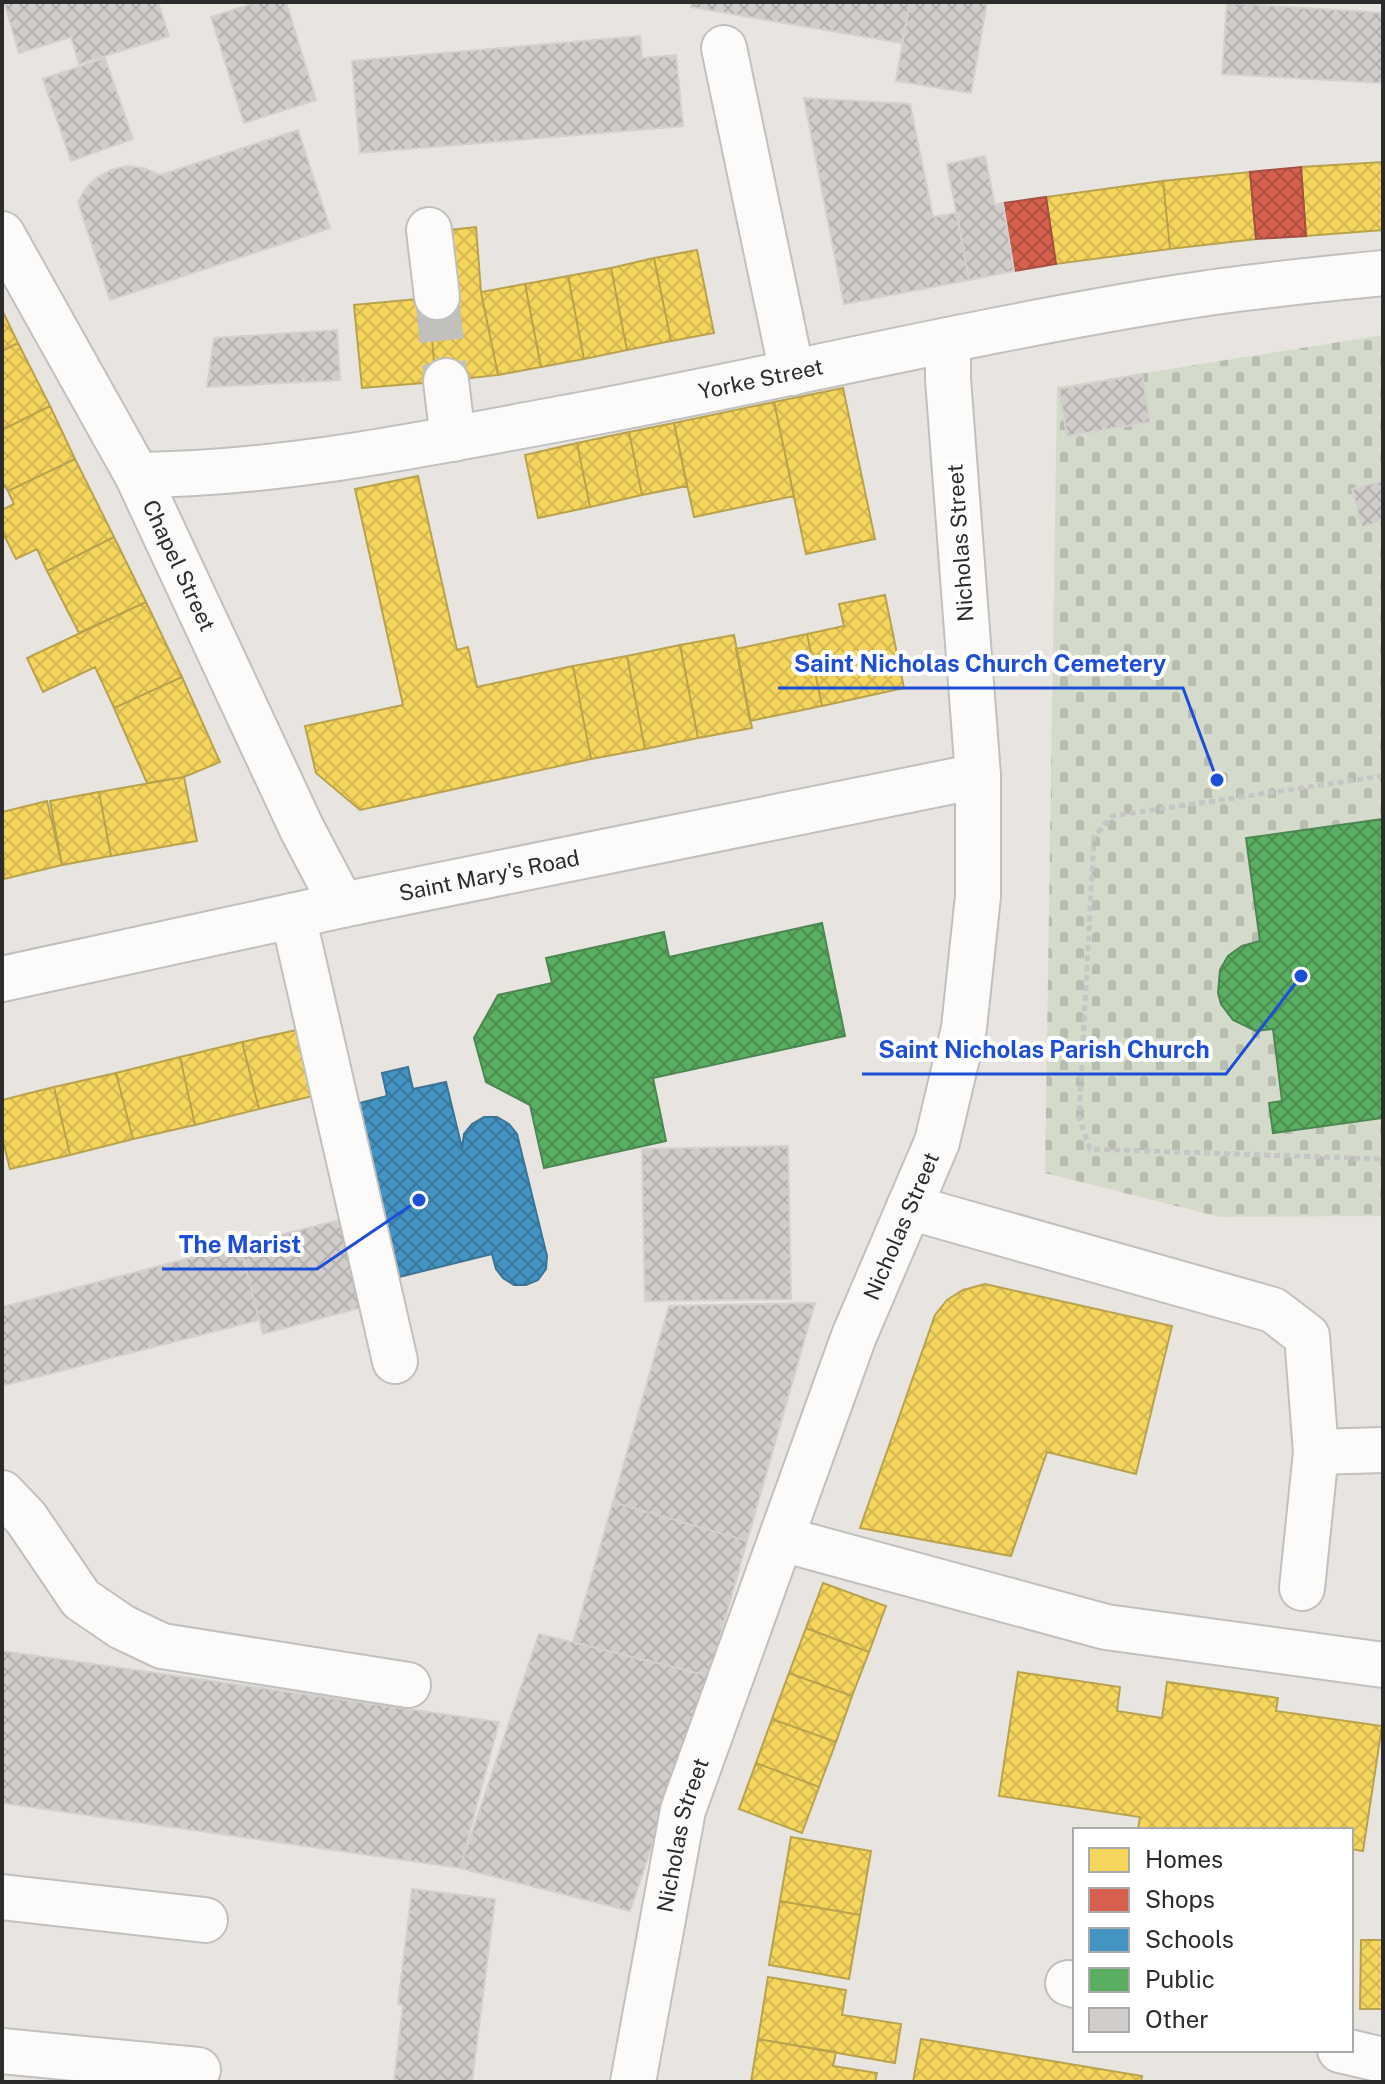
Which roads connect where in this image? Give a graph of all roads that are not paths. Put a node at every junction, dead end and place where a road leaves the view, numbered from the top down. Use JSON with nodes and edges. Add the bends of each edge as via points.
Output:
{"nodes":[{"id":1,"x":724,"y":48,"type":"dead end"},
{"id":2,"x":429,"y":230,"type":"dead end"},
{"id":3,"x":2,"y":234,"type":"edge"},
{"id":4,"x":1383,"y":273,"type":"edge"},
{"id":5,"x":437,"y":297,"type":"tunnel mouth"},
{"id":6,"x":948,"y":340,"type":"junction"},
{"id":7,"x":792,"y":373,"type":"junction"},
{"id":8,"x":446,"y":381,"type":"tunnel mouth"},
{"id":9,"x":453,"y":439,"type":"junction"},
{"id":10,"x":137,"y":475,"type":"junction"},
{"id":11,"x":978,"y":776,"type":"junction"},
{"id":12,"x":342,"y":905,"type":"junction"},
{"id":13,"x":293,"y":916,"type":"junction"},
{"id":14,"x":2,"y":979,"type":"edge"},
{"id":15,"x":909,"y":1207,"type":"junction"},
{"id":16,"x":395,"y":1361,"type":"dead end"},
{"id":17,"x":1383,"y":1450,"type":"edge"},
{"id":18,"x":1316,"y":1452,"type":"junction"},
{"id":19,"x":2,"y":1493,"type":"edge"},
{"id":20,"x":782,"y":1539,"type":"junction"},
{"id":21,"x":1302,"y":1588,"type":"dead end"},
{"id":22,"x":1383,"y":1665,"type":"edge"},
{"id":23,"x":408,"y":1685,"type":"dead end"},
{"id":24,"x":2,"y":1897,"type":"edge"},
{"id":25,"x":205,"y":1920,"type":"dead end"},
{"id":26,"x":2,"y":2051,"type":"edge"},
{"id":27,"x":1349,"y":2052,"type":"edge"},
{"id":28,"x":1383,"y":2060,"type":"edge"},
{"id":29,"x":198,"y":2070,"type":"dead end"},
{"id":30,"x":633,"y":2082,"type":"edge"}],
"edges":[{"from":1,"to":7,"type":"street"},
{"from":2,"to":5,"type":"street"},
{"from":3,"to":10,"type":"street","name":"Chapel Street"},
{"from":4,"to":6,"type":"street","name":"Yorke Street","via":[[1182,296]]},
{"from":6,"to":7,"type":"street","name":"Yorke Street"},
{"from":6,"to":11,"type":"street","name":"Nicholas Street"},
{"from":7,"to":9,"type":"street","name":"Yorke Street"},
{"from":8,"to":9,"type":"street"},
{"from":9,"to":10,"type":"street","name":"Yorke Street","via":[[191,475]]},
{"from":10,"to":12,"type":"street","name":"Chapel Street"},
{"from":11,"to":12,"type":"street","name":"Saint Mary's Road"},
{"from":11,"to":15,"type":"street","name":"Nicholas Street","via":[[978,896],[964,1028],[937,1142]]},
{"from":12,"to":13,"type":"street","name":"Saint Mary's Road"},
{"from":13,"to":14,"type":"street","name":"Saint Mary's Road"},
{"from":13,"to":16,"type":"street"},
{"from":15,"to":18,"type":"street","via":[[1273,1310],[1307,1336]]},
{"from":15,"to":20,"type":"street","name":"Nicholas Street","via":[[854,1336]]},
{"from":17,"to":18,"type":"street"},
{"from":18,"to":21,"type":"street"},
{"from":19,"to":23,"type":"street","via":[[26,1518],[81,1599],[162,1646]]},
{"from":20,"to":22,"type":"street","via":[[1106,1627]]},
{"from":20,"to":30,"type":"street","name":"Nicholas Street","via":[[683,1810]]},
{"from":24,"to":25,"type":"street"},
{"from":26,"to":29,"type":"street"},
{"from":27,"to":28,"type":"street"}]}
